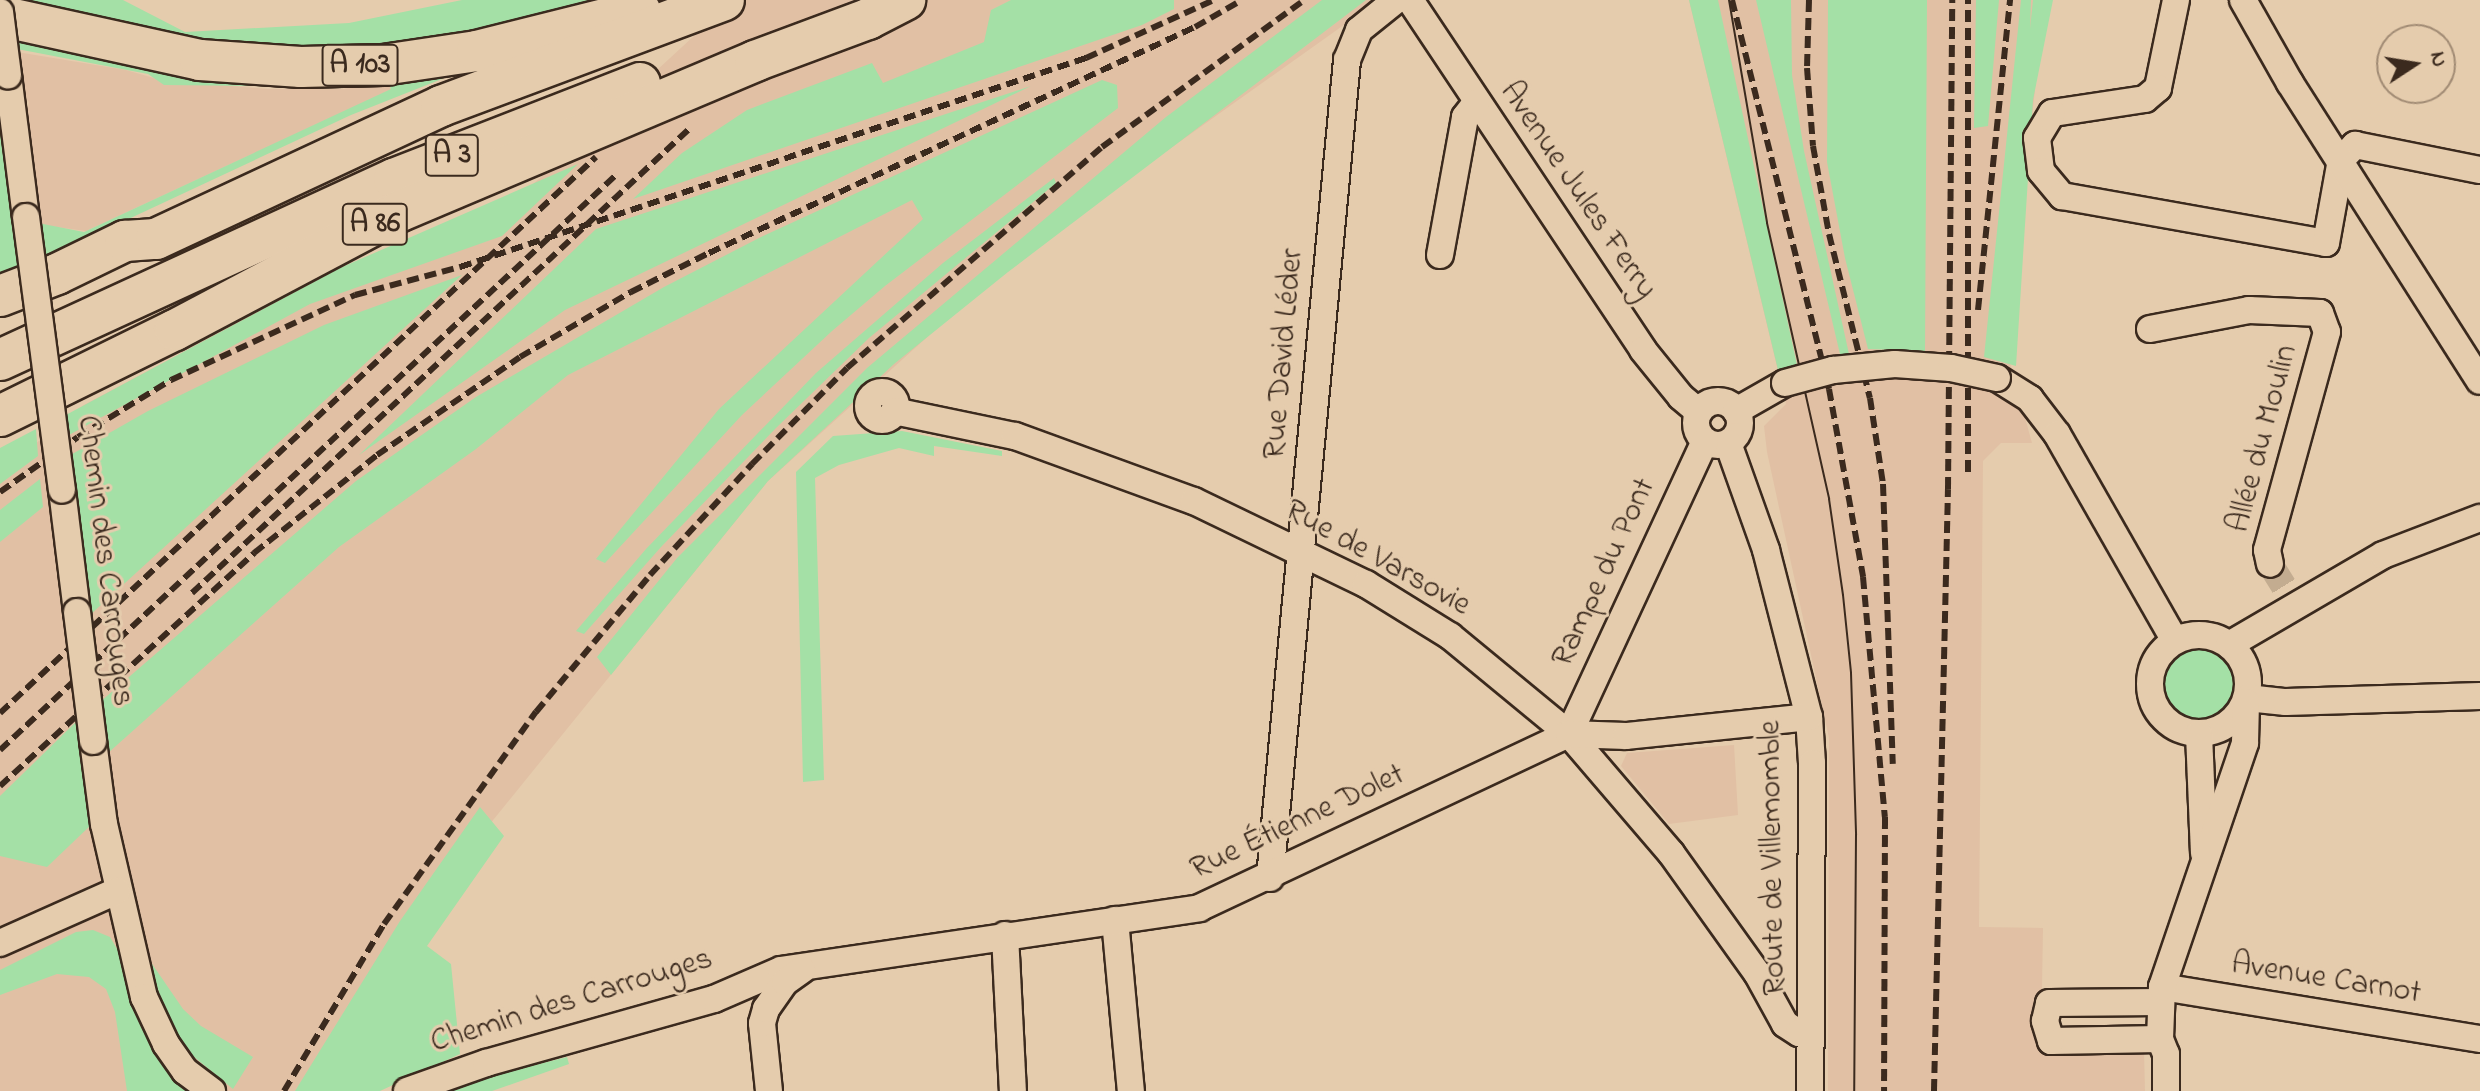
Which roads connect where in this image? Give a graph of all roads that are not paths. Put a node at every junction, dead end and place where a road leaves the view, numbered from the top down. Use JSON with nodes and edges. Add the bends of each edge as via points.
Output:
{"nodes":[{"id":1,"x":852,"y":0,"type":"edge"},
{"id":2,"x":905,"y":0,"type":"edge"},
{"id":3,"x":1396,"y":0,"type":"edge"},
{"id":4,"x":1410,"y":0,"type":"edge"},
{"id":5,"x":2176,"y":0,"type":"edge"},
{"id":6,"x":2243,"y":0,"type":"edge"},
{"id":7,"x":708,"y":7,"type":"edge"},
{"id":8,"x":0,"y":14,"type":"edge"},
{"id":9,"x":1476,"y":103,"type":"junction"},
{"id":10,"x":2341,"y":160,"type":"junction"},
{"id":11,"x":2480,"y":170,"type":"edge"},
{"id":12,"x":156,"y":239,"type":"junction"},
{"id":13,"x":1440,"y":255,"type":"dead end"},
{"id":14,"x":0,"y":296,"type":"edge"},
{"id":15,"x":0,"y":323,"type":"edge"},
{"id":16,"x":2150,"y":329,"type":"dead end"},
{"id":17,"x":0,"y":360,"type":"edge"},
{"id":18,"x":2480,"y":381,"type":"edge"},
{"id":19,"x":894,"y":411,"type":"dead end"},
{"id":20,"x":1736,"y":411,"type":"junction"},
{"id":21,"x":2,"y":412,"type":"edge"},
{"id":22,"x":1699,"y":412,"type":"junction"},
{"id":23,"x":1716,"y":442,"type":"junction"},
{"id":24,"x":2480,"y":518,"type":"edge"},
{"id":25,"x":1300,"y":553,"type":"junction"},
{"id":26,"x":2270,"y":564,"type":"tunnel mouth"},
{"id":27,"x":2175,"y":641,"type":"junction"},
{"id":28,"x":2229,"y":645,"type":"junction"},
{"id":29,"x":2480,"y":696,"type":"edge"},
{"id":30,"x":2246,"y":700,"type":"junction"},
{"id":31,"x":1809,"y":717,"type":"junction"},
{"id":32,"x":1569,"y":734,"type":"junction"},
{"id":33,"x":2199,"y":734,"type":"junction"},
{"id":34,"x":2204,"y":861,"type":"junction"},
{"id":35,"x":1270,"y":878,"type":"junction"},
{"id":36,"x":117,"y":891,"type":"junction"},
{"id":37,"x":1115,"y":920,"type":"junction"},
{"id":38,"x":1005,"y":935,"type":"junction"},
{"id":39,"x":0,"y":943,"type":"edge"},
{"id":40,"x":809,"y":966,"type":"junction"},
{"id":41,"x":757,"y":979,"type":"joint"},
{"id":42,"x":2161,"y":994,"type":"junction"},
{"id":43,"x":1810,"y":1034,"type":"junction"},
{"id":44,"x":2160,"y":1039,"type":"junction"},
{"id":45,"x":2480,"y":1039,"type":"edge"},
{"id":46,"x":210,"y":1090,"type":"edge"},
{"id":47,"x":407,"y":1091,"type":"edge"},
{"id":48,"x":769,"y":1091,"type":"edge"},
{"id":49,"x":1013,"y":1091,"type":"edge"},
{"id":50,"x":1131,"y":1091,"type":"edge"},
{"id":51,"x":1810,"y":1091,"type":"edge"},
{"id":52,"x":2166,"y":1091,"type":"edge"}],
"edges":[{"from":1,"to":17,"type":"highway","number":"A 3","via":[[394,179]]},
{"from":2,"to":21,"type":"highway","number":"A 86","via":[[398,212],[175,330]]},
{"from":3,"to":25,"type":"street","name":"Rue David Léder","via":[[1359,30],[1347,60]]},
{"from":4,"to":9,"type":"street","name":"Avenue Jules Ferry"},
{"from":5,"to":10,"type":"street","via":[[2158,88],[2145,99],[2052,113],[2037,138],[2041,171],[2062,196],[2326,243]]},
{"from":6,"to":10,"type":"street"},
{"from":7,"to":8,"type":"highway","number":"A 103","via":[[637,10],[477,51],[383,65],[301,67],[200,60]]},
{"from":7,"to":12,"type":"highway","number":"A 3","via":[[441,106]]},
{"from":8,"to":36,"type":"street","name":"Chemin des Carrouges","bridge":true},
{"from":9,"to":13,"type":"street","via":[[1465,117]]},
{"from":9,"to":22,"type":"street","name":"Avenue Jules Ferry","via":[[1643,350]]},
{"from":10,"to":11,"type":"street","via":[[2355,145]]},
{"from":10,"to":18,"type":"street"},
{"from":12,"to":14,"type":"highway","via":[[125,241]]},
{"from":12,"to":15,"type":"highway","number":"A 3","via":[[139,258]]},
{"from":16,"to":26,"type":"street","name":"Allée du Moulin","via":[[2249,310],[2320,313],[2327,332],[2267,550]]},
{"from":19,"to":25,"type":"street","name":"Rue de Varsovie","via":[[1015,436],[1194,501]]},
{"from":20,"to":22,"type":"street","via":[[1717,401]]},
{"from":20,"to":23,"type":"street","via":[[1740,425]]},
{"from":20,"to":27,"type":"street","bridge":true,"via":[[1785,383],[1875,365],[1951,368],[1997,378],[2030,399],[2057,434]]},
{"from":22,"to":23,"type":"street","via":[[1696,424]]},
{"from":23,"to":31,"type":"street","name":"Route de Villemomble","via":[[1766,550]]},
{"from":23,"to":32,"type":"street","name":"Rampe du Pont"},
{"from":24,"to":28,"type":"street","via":[[2290,598]]},
{"from":25,"to":32,"type":"street","name":"Rue de Varsovie","via":[[1366,584],[1450,636]]},
{"from":25,"to":35,"type":"street","name":"Rue David Léder"},
{"from":27,"to":28,"type":"street","via":[[2203,635]]},
{"from":27,"to":33,"type":"street","via":[[2155,662],[2151,691],[2162,717]]},
{"from":28,"to":30,"type":"street","via":[[2246,668]]},
{"from":29,"to":30,"type":"street"},
{"from":30,"to":33,"type":"street","via":[[2227,725]]},
{"from":30,"to":34,"type":"street","via":[[2245,743]]},
{"from":31,"to":32,"type":"street","name":"Rue Étienne Dolet","via":[[1626,736]]},
{"from":31,"to":43,"type":"street","name":"Route de Villemomble"},
{"from":32,"to":35,"type":"street","name":"Rue Étienne Dolet"},
{"from":32,"to":43,"type":"street","name":"Rue de Varsovie","via":[[1671,853],[1757,973],[1785,1024]]},
{"from":33,"to":34,"type":"street"},
{"from":34,"to":42,"type":"street"},
{"from":35,"to":37,"type":"street","name":"Rue Étienne Dolet","via":[[1199,908]]},
{"from":36,"to":39,"type":"street"},
{"from":36,"to":46,"type":"street","name":"Chemin des Carrouges","via":[[144,997],[185,1071]]},
{"from":37,"to":38,"type":"street","name":"Rue Étienne Dolet"},
{"from":37,"to":50,"type":"street"},
{"from":38,"to":40,"type":"street","name":"Rue Étienne Dolet"},
{"from":38,"to":49,"type":"street"},
{"from":40,"to":41,"type":"street","name":"Rue Étienne Dolet"},
{"from":40,"to":48,"type":"street","via":[[785,982],[766,1009],[762,1023]]},
{"from":41,"to":47,"type":"street","name":"Chemin des Carrouges","via":[[714,999],[486,1063]]},
{"from":42,"to":44,"type":"street"},
{"from":42,"to":44,"type":"street","name":"Avenue Carnot","via":[[2049,1003],[2045,1021],[2051,1041]]},
{"from":42,"to":45,"type":"street","name":"Avenue Carnot"},
{"from":43,"to":51,"type":"street","name":"Route de Villemomble"},
{"from":44,"to":52,"type":"street","via":[[2166,1054]]}]}
